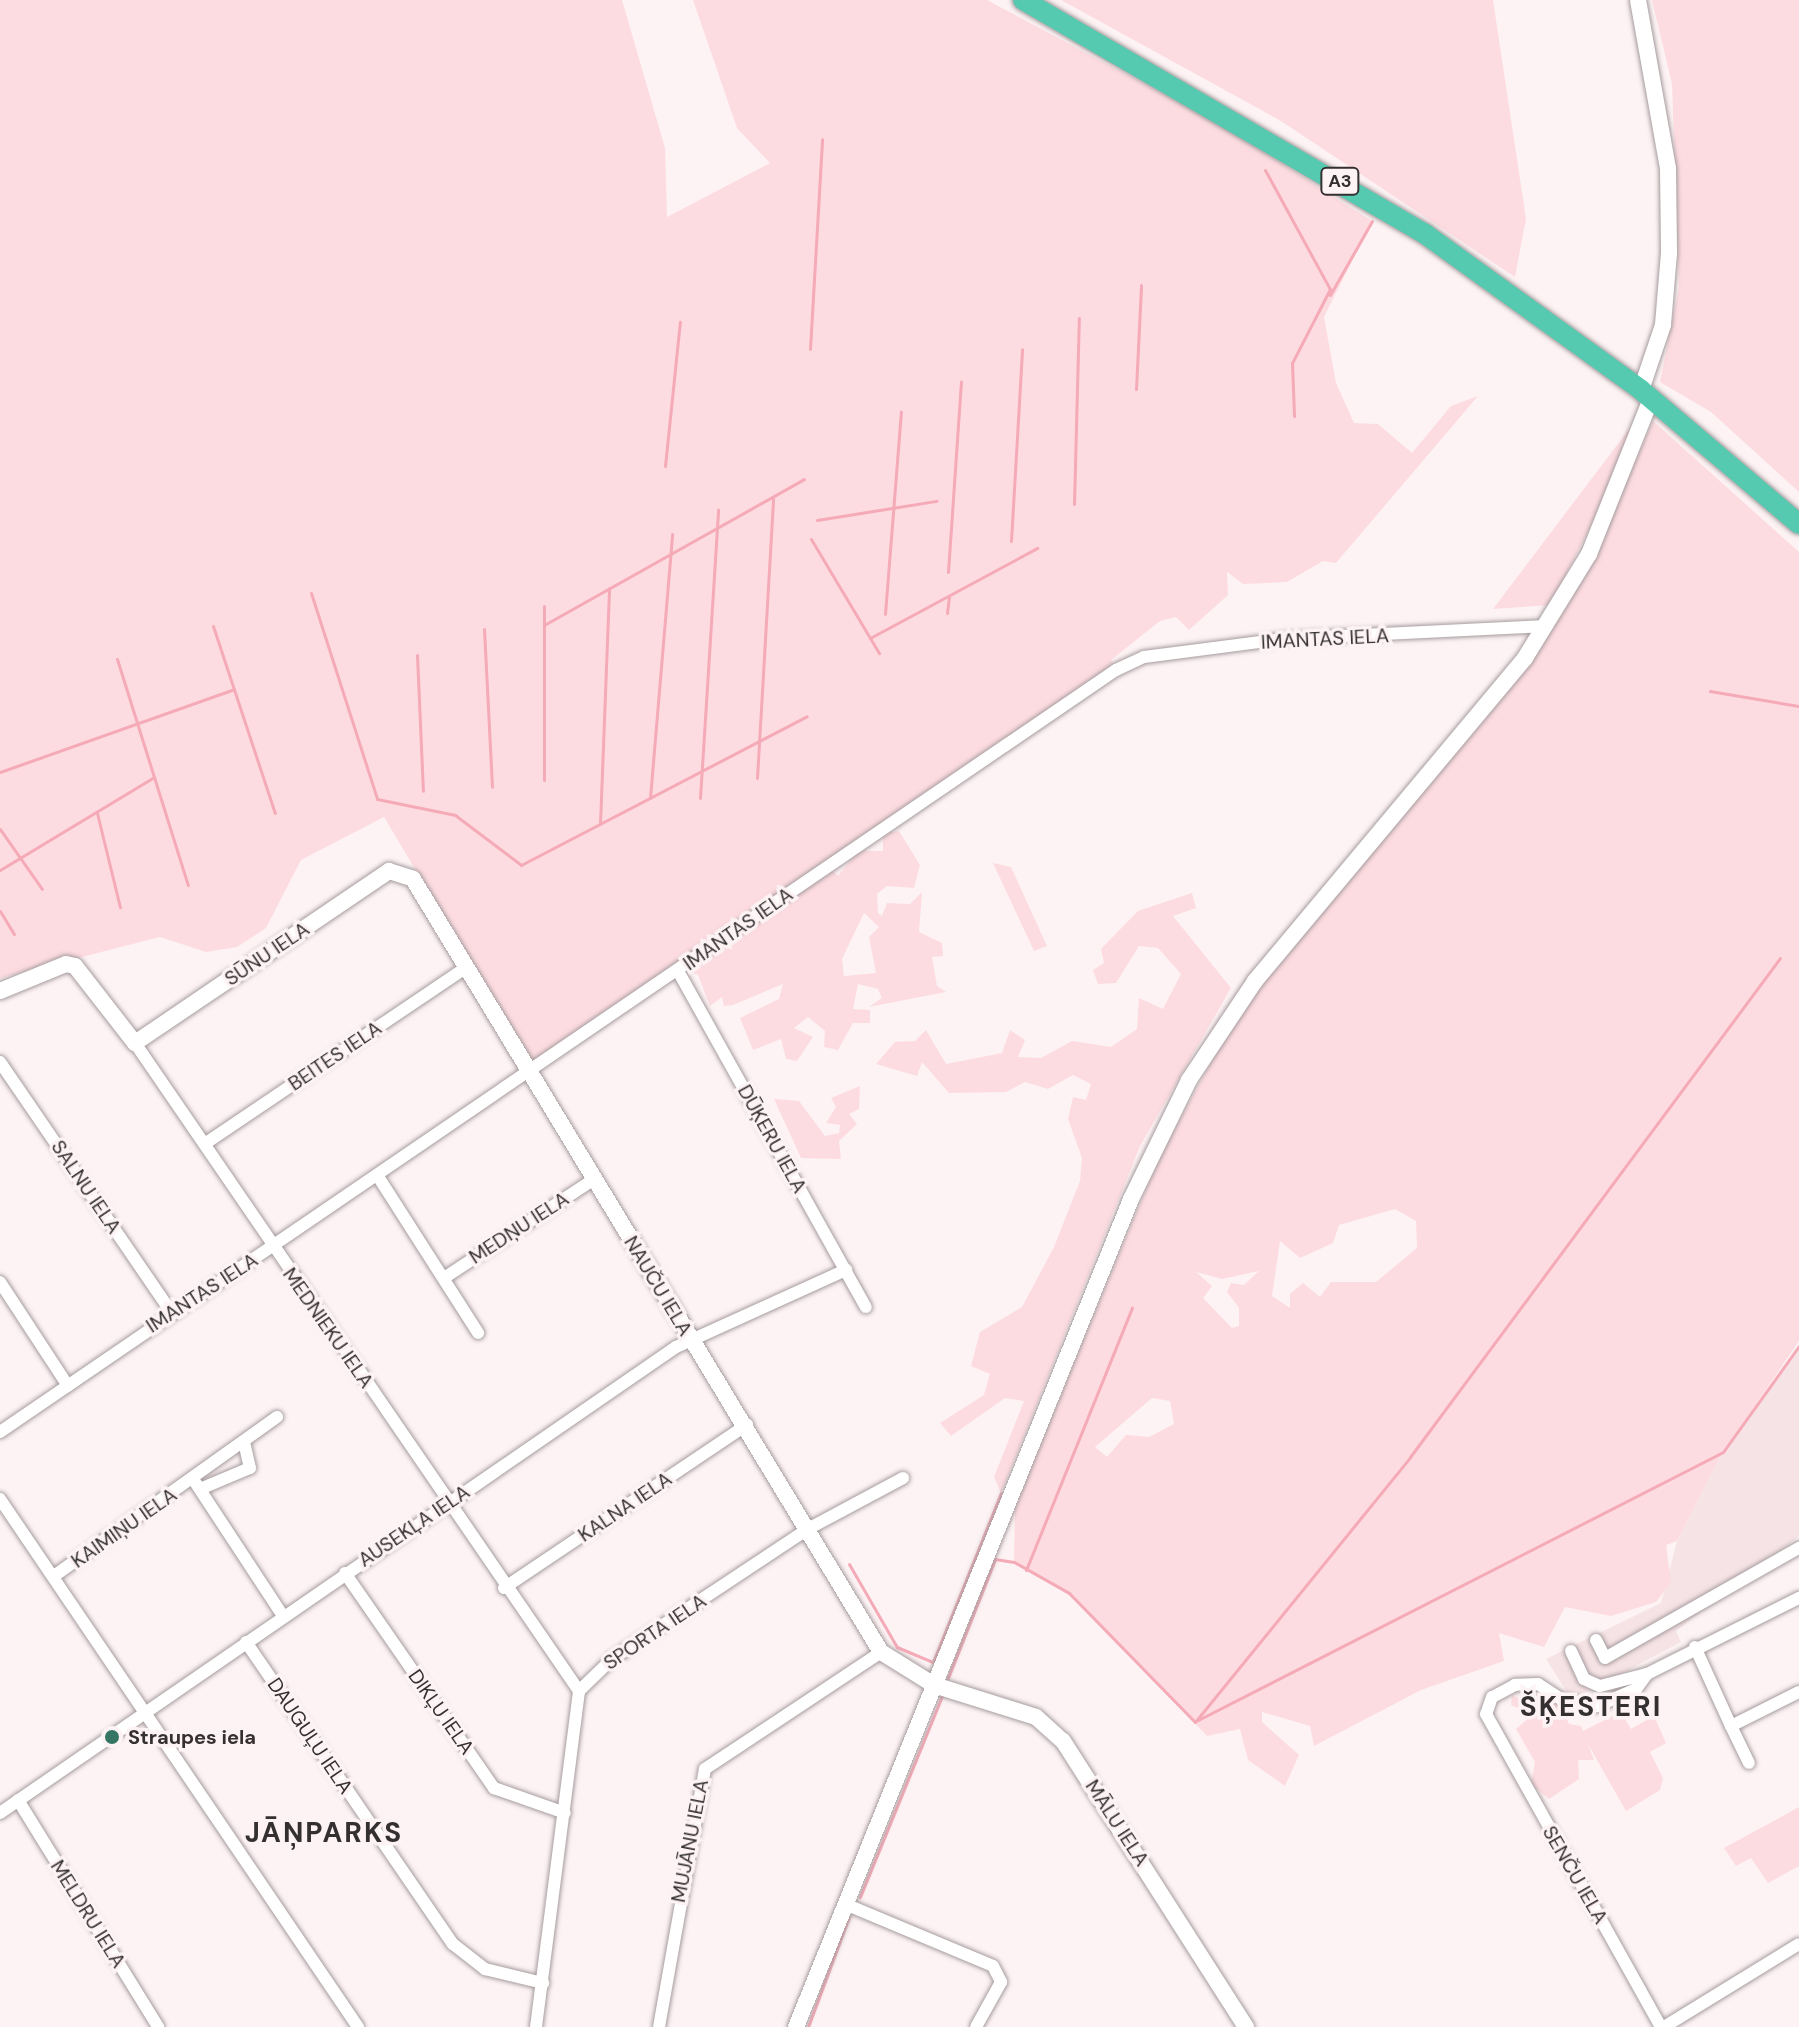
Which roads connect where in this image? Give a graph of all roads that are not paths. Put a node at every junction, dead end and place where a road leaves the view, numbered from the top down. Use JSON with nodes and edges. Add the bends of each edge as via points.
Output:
{"nodes":[{"id":1,"x":1023,"y":0,"type":"edge"},
{"id":2,"x":1638,"y":0,"type":"edge"},
{"id":3,"x":1646,"y":394,"type":"junction"},
{"id":4,"x":1799,"y":524,"type":"edge"},
{"id":5,"x":1546,"y":626,"type":"junction"},
{"id":6,"x":400,"y":869,"type":"joint"},
{"id":7,"x":464,"y":969,"type":"junction"},
{"id":8,"x":678,"y":971,"type":"junction"},
{"id":9,"x":0,"y":991,"type":"edge"},
{"id":10,"x":135,"y":1043,"type":"junction"},
{"id":11,"x":0,"y":1062,"type":"edge"},
{"id":12,"x":532,"y":1075,"type":"junction"},
{"id":13,"x":206,"y":1143,"type":"junction"},
{"id":14,"x":379,"y":1178,"type":"junction"},
{"id":15,"x":594,"y":1179,"type":"junction"},
{"id":16,"x":272,"y":1247,"type":"junction"},
{"id":17,"x":846,"y":1270,"type":"junction"},
{"id":18,"x":444,"y":1278,"type":"junction"},
{"id":19,"x":0,"y":1282,"type":"edge"},
{"id":20,"x":866,"y":1307,"type":"dead end"},
{"id":21,"x":171,"y":1312,"type":"junction"},
{"id":22,"x":478,"y":1333,"type":"dead end"},
{"id":23,"x":692,"y":1342,"type":"junction"},
{"id":24,"x":68,"y":1386,"type":"junction"},
{"id":25,"x":277,"y":1417,"type":"dead end"},
{"id":26,"x":747,"y":1425,"type":"junction"},
{"id":27,"x":0,"y":1432,"type":"edge"},
{"id":28,"x":244,"y":1442,"type":"junction"},
{"id":29,"x":903,"y":1478,"type":"dead end"},
{"id":30,"x":197,"y":1484,"type":"junction"},
{"id":31,"x":0,"y":1499,"type":"edge"},
{"id":32,"x":448,"y":1501,"type":"junction"},
{"id":33,"x":808,"y":1529,"type":"junction"},
{"id":34,"x":1799,"y":1548,"type":"edge"},
{"id":35,"x":345,"y":1573,"type":"junction"},
{"id":36,"x":54,"y":1576,"type":"junction"},
{"id":37,"x":504,"y":1588,"type":"junction"},
{"id":38,"x":1799,"y":1598,"type":"edge"},
{"id":39,"x":283,"y":1616,"type":"junction"},
{"id":40,"x":1596,"y":1640,"type":"dead end"},
{"id":41,"x":246,"y":1642,"type":"junction"},
{"id":42,"x":1695,"y":1647,"type":"junction"},
{"id":43,"x":1571,"y":1651,"type":"dead end"},
{"id":44,"x":881,"y":1652,"type":"junction"},
{"id":45,"x":1647,"y":1674,"type":"junction"},
{"id":46,"x":934,"y":1685,"type":"junction"},
{"id":47,"x":579,"y":1691,"type":"junction"},
{"id":48,"x":1799,"y":1692,"type":"edge"},
{"id":49,"x":142,"y":1711,"type":"junction"},
{"id":50,"x":1731,"y":1726,"type":"junction"},
{"id":51,"x":1749,"y":1763,"type":"dead end"},
{"id":52,"x":18,"y":1800,"type":"junction"},
{"id":53,"x":0,"y":1813,"type":"edge"},
{"id":54,"x":565,"y":1813,"type":"junction"},
{"id":55,"x":845,"y":1904,"type":"junction"},
{"id":56,"x":1799,"y":1944,"type":"edge"},
{"id":57,"x":543,"y":1983,"type":"junction"},
{"id":58,"x":158,"y":2027,"type":"edge"},
{"id":59,"x":358,"y":2027,"type":"edge"},
{"id":60,"x":536,"y":2027,"type":"edge"},
{"id":61,"x":659,"y":2027,"type":"edge"},
{"id":62,"x":796,"y":2027,"type":"edge"},
{"id":63,"x":976,"y":2027,"type":"edge"},
{"id":64,"x":1246,"y":2027,"type":"edge"},
{"id":65,"x":1662,"y":2027,"type":"edge"}],
"edges":[{"from":1,"to":3,"type":"highway","number":"A3","via":[[1318,167]]},
{"from":2,"to":3,"type":"street","via":[[1668,168],[1663,325]]},
{"from":3,"to":4,"type":"highway","number":"A3"},
{"from":3,"to":5,"type":"street","via":[[1589,554]]},
{"from":5,"to":8,"type":"street","name":"IMANTAS IELA","via":[[1282,639],[1144,657]]},
{"from":5,"to":46,"type":"street","via":[[1255,981],[1189,1080],[1131,1199]]},
{"from":6,"to":7,"type":"street","name":"NAUČU IELA"},
{"from":6,"to":10,"type":"street","name":"SŪNU IELA"},
{"from":7,"to":12,"type":"street","name":"NAUČU IELA"},
{"from":7,"to":13,"type":"street","name":"BEITES IELA"},
{"from":8,"to":12,"type":"street","name":"IMANTAS IELA"},
{"from":8,"to":17,"type":"street","name":"DŪĶERU IELA"},
{"from":9,"to":10,"type":"street","name":"MEDNIEKU IELA","via":[[75,966],[89,975]]},
{"from":10,"to":13,"type":"street","name":"MEDNIEKU IELA"},
{"from":11,"to":21,"type":"street","name":"SALNU IELA"},
{"from":12,"to":14,"type":"street","name":"IMANTAS IELA"},
{"from":12,"to":15,"type":"street","name":"NAUČU IELA"},
{"from":13,"to":16,"type":"street","name":"MEDNIEKU IELA"},
{"from":14,"to":16,"type":"street","name":"IMANTAS IELA"},
{"from":14,"to":18,"type":"street"},
{"from":15,"to":18,"type":"street","name":"MEDŅU IELA"},
{"from":15,"to":23,"type":"street","name":"NAUČU IELA"},
{"from":16,"to":21,"type":"street","name":"IMANTAS IELA"},
{"from":16,"to":32,"type":"street","name":"MEDNIEKU IELA"},
{"from":17,"to":20,"type":"street","name":"DŪĶERU IELA"},
{"from":17,"to":23,"type":"street","name":"AUSEKĻA IELA"},
{"from":18,"to":22,"type":"street"},
{"from":19,"to":24,"type":"street"},
{"from":21,"to":24,"type":"street","name":"IMANTAS IELA"},
{"from":23,"to":26,"type":"street","name":"NAUČU IELA"},
{"from":23,"to":32,"type":"street","name":"AUSEKĻA IELA"},
{"from":24,"to":27,"type":"street","name":"IMANTAS IELA"},
{"from":25,"to":28,"type":"street","name":"KAIMIŅU IELA"},
{"from":26,"to":33,"type":"street","name":"NAUČU IELA"},
{"from":26,"to":37,"type":"street","name":"KALNA IELA"},
{"from":28,"to":30,"type":"street","name":"KAIMIŅU IELA"},
{"from":28,"to":30,"type":"street","name":"KAIMIŅU IELA","via":[[250,1468]]},
{"from":29,"to":33,"type":"street","name":"SPORTA IELA"},
{"from":30,"to":36,"type":"street","name":"KAIMIŅU IELA"},
{"from":30,"to":39,"type":"street","name":"KAIMIŅU IELA"},
{"from":31,"to":36,"type":"street"},
{"from":32,"to":35,"type":"street","name":"AUSEKĻA IELA"},
{"from":32,"to":37,"type":"street","name":"MEDNIEKU IELA"},
{"from":33,"to":44,"type":"street","name":"NAUČU IELA"},
{"from":33,"to":47,"type":"street","name":"SPORTA IELA","via":[[612,1659]]},
{"from":34,"to":40,"type":"street","via":[[1605,1658]]},
{"from":35,"to":39,"type":"street","name":"AUSEKĻA IELA"},
{"from":35,"to":54,"type":"street","name":"DIKĻU IELA","via":[[494,1788]]},
{"from":36,"to":49,"type":"street"},
{"from":37,"to":47,"type":"street","name":"MEDNIEKU IELA"},
{"from":38,"to":42,"type":"street"},
{"from":39,"to":41,"type":"street","name":"AUSEKĻA IELA"},
{"from":41,"to":49,"type":"street","name":"AUSEKĻA IELA"},
{"from":41,"to":57,"type":"street","name":"DAUGUĻU IELA","via":[[453,1944],[485,1969]]},
{"from":42,"to":45,"type":"street"},
{"from":42,"to":50,"type":"street"},
{"from":43,"to":45,"type":"street","via":[[1592,1685]]},
{"from":44,"to":46,"type":"street","name":"NAUČU IELA"},
{"from":44,"to":61,"type":"street","name":"MUJĀNU IELA","via":[[705,1769]]},
{"from":45,"to":65,"type":"street","name":"SENČU IELA","via":[[1636,1689],[1597,1706],[1561,1699],[1538,1684],[1515,1685],[1492,1697],[1486,1724]]},
{"from":46,"to":55,"type":"street"},
{"from":46,"to":64,"type":"street","name":"MĀLU IELA","via":[[1036,1717],[1063,1741]]},
{"from":47,"to":54,"type":"street"},
{"from":48,"to":50,"type":"street"},
{"from":49,"to":52,"type":"street","name":"AUSEKĻA IELA"},
{"from":49,"to":59,"type":"street"},
{"from":50,"to":51,"type":"street"},
{"from":52,"to":53,"type":"street","name":"AUSEKĻA IELA"},
{"from":52,"to":58,"type":"street","name":"MELDRU IELA"},
{"from":54,"to":57,"type":"street"},
{"from":55,"to":62,"type":"street"},
{"from":55,"to":63,"type":"street","via":[[993,1966],[1001,1982]]},
{"from":56,"to":65,"type":"street"},
{"from":57,"to":60,"type":"street"}]}
